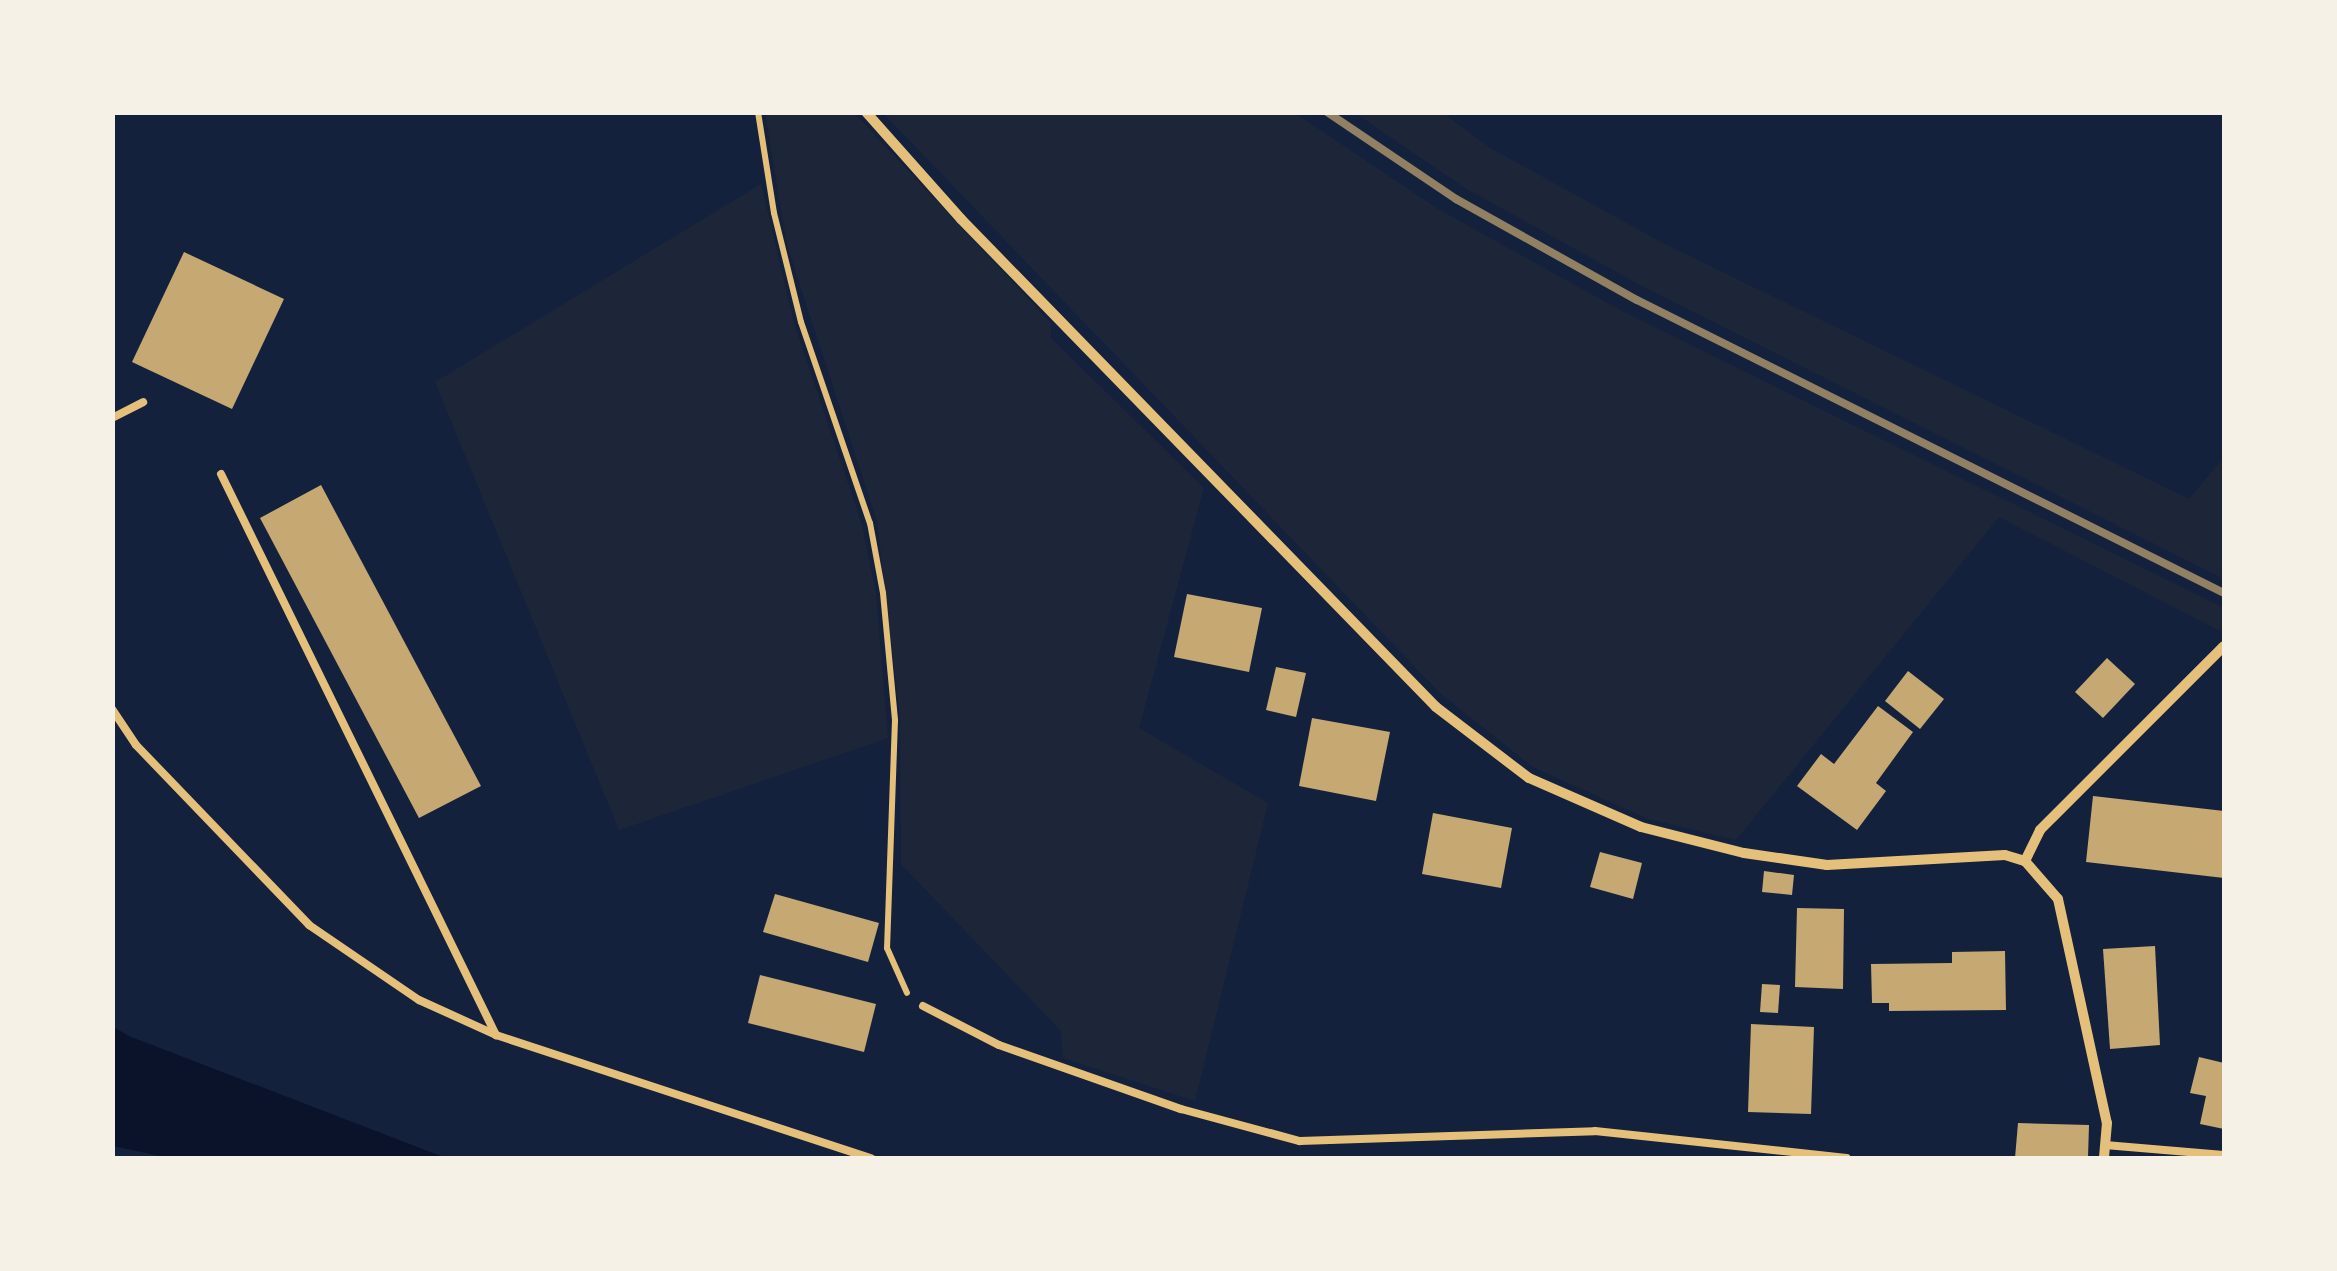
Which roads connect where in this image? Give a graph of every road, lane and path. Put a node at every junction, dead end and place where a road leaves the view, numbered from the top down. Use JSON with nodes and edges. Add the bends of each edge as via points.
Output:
{"nodes":[{"id":1,"x":758,"y":112,"type":"edge"},
{"id":2,"x":866,"y":112,"type":"edge"},
{"id":3,"x":143,"y":402,"type":"dead end"},
{"id":4,"x":112,"y":418,"type":"edge"},
{"id":5,"x":221,"y":474,"type":"dead end"},
{"id":6,"x":2224,"y":646,"type":"edge"},
{"id":7,"x":112,"y":709,"type":"edge"},
{"id":8,"x":2025,"y":861,"type":"junction"},
{"id":9,"x":923,"y":1006,"type":"joint"},
{"id":10,"x":496,"y":1035,"type":"junction"},
{"id":11,"x":2105,"y":1146,"type":"junction"},
{"id":12,"x":2224,"y":1155,"type":"edge"},
{"id":13,"x":871,"y":1158,"type":"edge"},
{"id":14,"x":1847,"y":1158,"type":"edge"},
{"id":15,"x":2104,"y":1158,"type":"edge"}],
"edges":[{"from":1,"to":9,"type":"path","via":[[801,322],[870,523],[883,592],[896,757],[887,948],[900,987]]},
{"from":2,"to":8,"type":"street","via":[[1436,707],[1529,778],[1641,827],[1744,853],[1828,865],[2005,856]]},
{"from":3,"to":4,"type":"lane"},
{"from":5,"to":10,"type":"lane"},
{"from":6,"to":8,"type":"street","via":[[2040,830]]},
{"from":7,"to":10,"type":"lane","via":[[148,759],[309,925],[419,1000]]},
{"from":8,"to":11,"type":"street","via":[[2058,899],[2106,1123]]},
{"from":9,"to":14,"type":"lane","via":[[999,1045],[1181,1109],[1300,1140],[1594,1131]]},
{"from":10,"to":13,"type":"lane"},
{"from":11,"to":12,"type":"lane"},
{"from":11,"to":15,"type":"street"}]}
